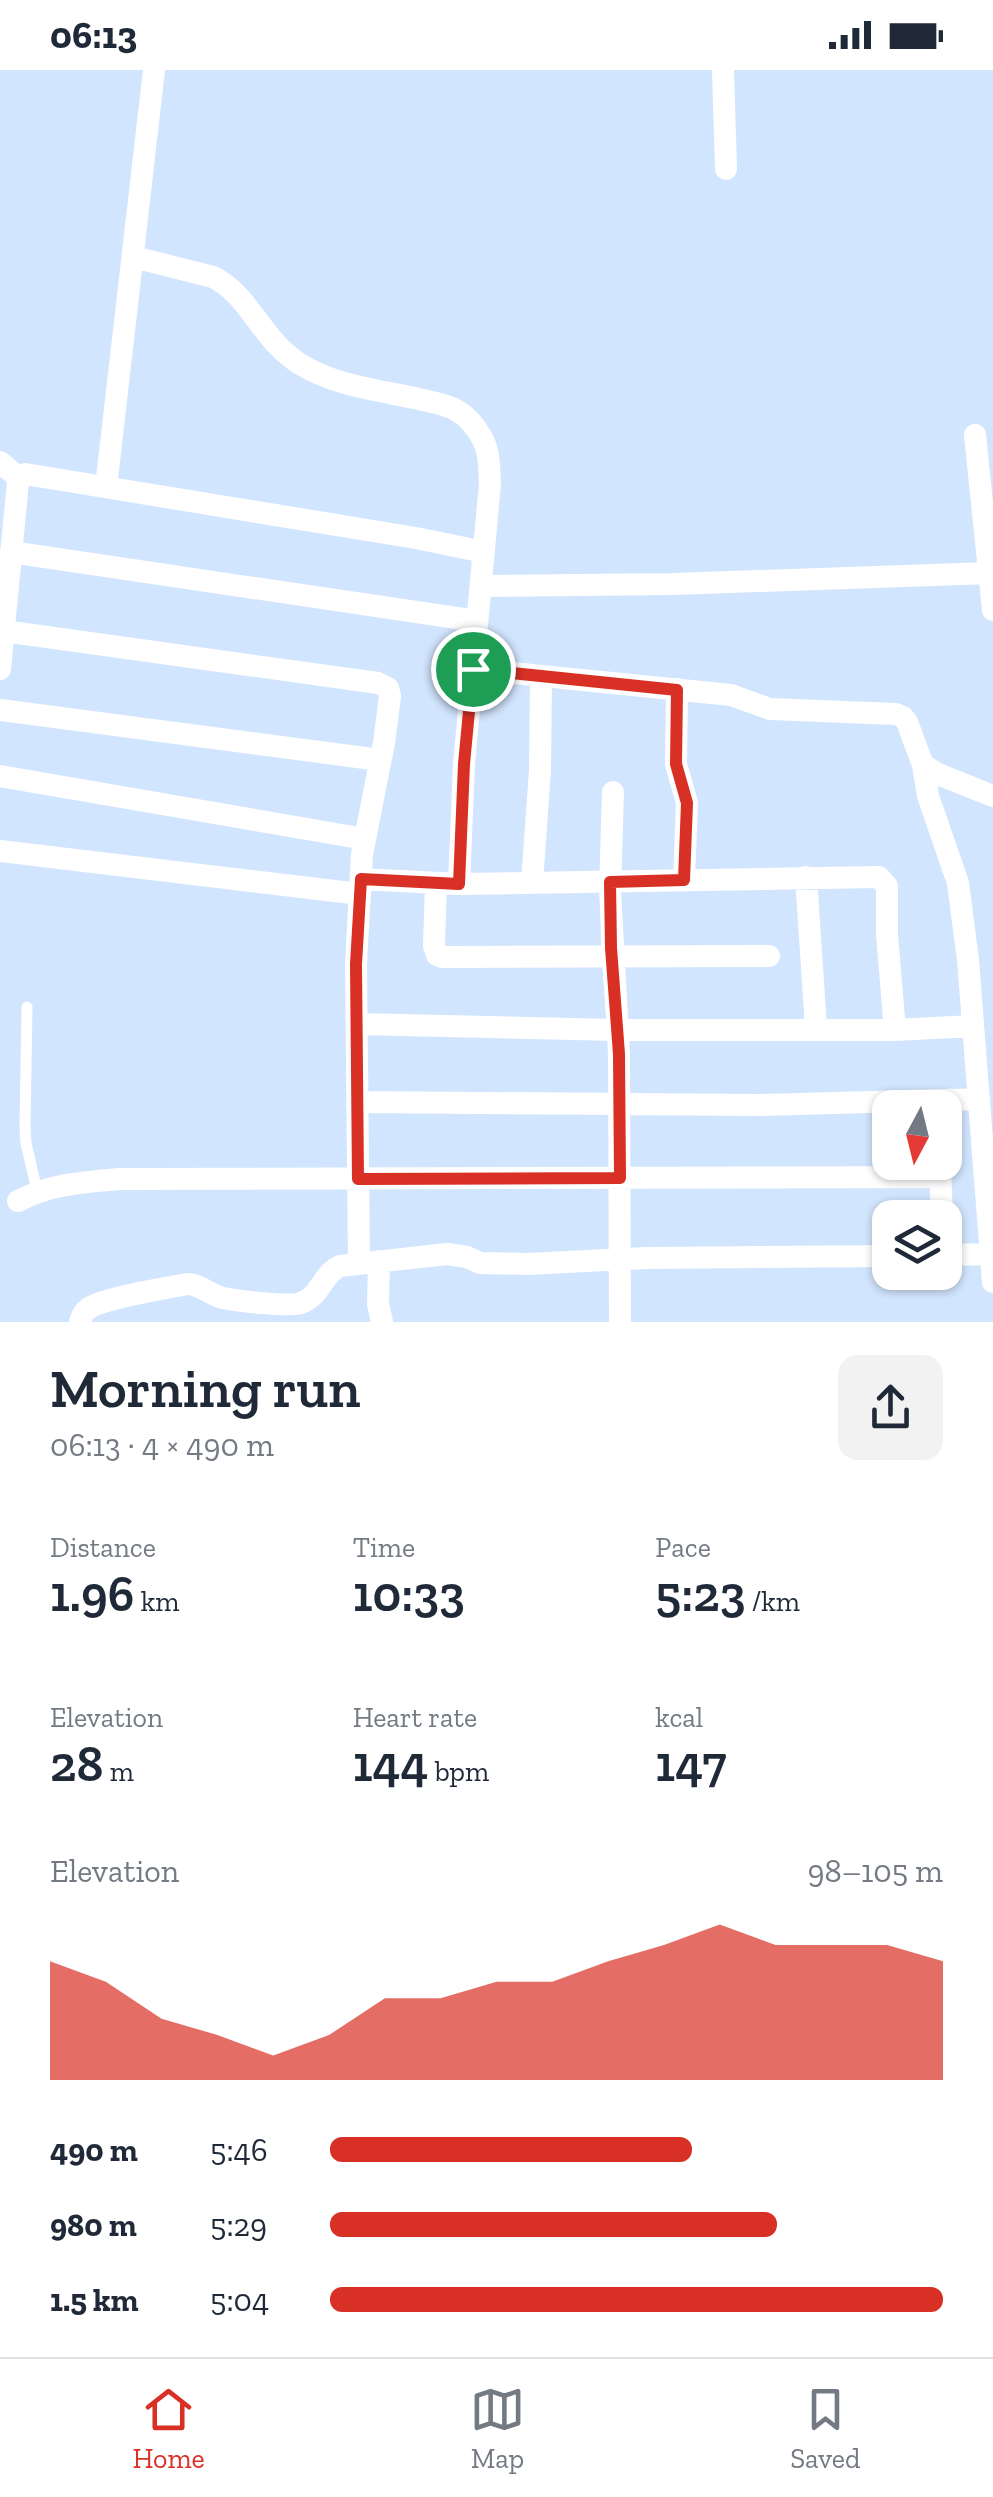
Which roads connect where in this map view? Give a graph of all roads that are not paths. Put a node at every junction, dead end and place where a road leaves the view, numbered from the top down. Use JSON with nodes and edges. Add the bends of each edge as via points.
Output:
{"nodes":[{"id":1,"x":154,"y":70,"type":"edge"},
{"id":2,"x":723,"y":70,"type":"edge"},
{"id":3,"x":726,"y":169,"type":"dead end"},
{"id":4,"x":134,"y":257,"type":"junction"},
{"id":5,"x":975,"y":435,"type":"dead end"},
{"id":6,"x":0,"y":462,"type":"edge"},
{"id":7,"x":20,"y":478,"type":"junction"},
{"id":8,"x":106,"y":486,"type":"junction"},
{"id":9,"x":11,"y":552,"type":"junction"},
{"id":10,"x":484,"y":552,"type":"junction"},
{"id":11,"x":990,"y":573,"type":"junction"},
{"id":12,"x":481,"y":586,"type":"junction"},
{"id":13,"x":993,"y":610,"type":"edge"},
{"id":14,"x":477,"y":622,"type":"junction"},
{"id":15,"x":2,"y":629,"type":"edge"},
{"id":16,"x":0,"y":669,"type":"edge"},
{"id":17,"x":473,"y":669,"type":"junction"},
{"id":18,"x":542,"y":676,"type":"junction"},
{"id":19,"x":677,"y":690,"type":"junction"},
{"id":20,"x":0,"y":710,"type":"edge"},
{"id":21,"x":380,"y":760,"type":"junction"},
{"id":22,"x":923,"y":765,"type":"junction"},
{"id":23,"x":0,"y":776,"type":"edge"},
{"id":24,"x":613,"y":792,"type":"dead end"},
{"id":25,"x":993,"y":796,"type":"edge"},
{"id":26,"x":364,"y":838,"type":"junction"},
{"id":27,"x":0,"y":851,"type":"edge"},
{"id":28,"x":806,"y":877,"type":"junction"},
{"id":29,"x":684,"y":880,"type":"junction"},
{"id":30,"x":610,"y":882,"type":"junction"},
{"id":31,"x":448,"y":883,"type":"junction"},
{"id":32,"x":532,"y":883,"type":"junction"},
{"id":33,"x":360,"y":887,"type":"junction"},
{"id":34,"x":612,"y":955,"type":"junction"},
{"id":35,"x":769,"y":956,"type":"dead end"},
{"id":36,"x":27,"y":1007,"type":"dead end"},
{"id":37,"x":357,"y":1024,"type":"junction"},
{"id":38,"x":973,"y":1026,"type":"junction"},
{"id":39,"x":816,"y":1028,"type":"junction"},
{"id":40,"x":617,"y":1030,"type":"junction"},
{"id":41,"x":895,"y":1030,"type":"junction"},
{"id":42,"x":979,"y":1099,"type":"junction"},
{"id":43,"x":962,"y":1101,"type":"edge"},
{"id":44,"x":358,"y":1102,"type":"junction"},
{"id":45,"x":620,"y":1104,"type":"junction"},
{"id":46,"x":872,"y":1104,"type":"edge"},
{"id":47,"x":872,"y":1172,"type":"edge"},
{"id":48,"x":620,"y":1178,"type":"junction"},
{"id":49,"x":358,"y":1179,"type":"junction"},
{"id":50,"x":28,"y":1196,"type":"joint"},
{"id":51,"x":992,"y":1254,"type":"edge"},
{"id":52,"x":962,"y":1255,"type":"edge"},
{"id":53,"x":872,"y":1256,"type":"edge"},
{"id":54,"x":621,"y":1259,"type":"junction"},
{"id":55,"x":369,"y":1262,"type":"junction"},
{"id":56,"x":993,"y":1282,"type":"edge"},
{"id":57,"x":80,"y":1322,"type":"edge"},
{"id":58,"x":382,"y":1322,"type":"edge"},
{"id":59,"x":620,"y":1322,"type":"edge"}],
"edges":[{"from":1,"to":4,"type":"street"},
{"from":2,"to":3,"type":"street"},
{"from":4,"to":8,"type":"street"},
{"from":4,"to":10,"type":"street","via":[[225,283],[280,350],[332,380],[463,414],[489,456]]},
{"from":5,"to":11,"type":"street"},
{"from":6,"to":7,"type":"street"},
{"from":7,"to":8,"type":"street"},
{"from":7,"to":9,"type":"street"},
{"from":8,"to":10,"type":"street"},
{"from":9,"to":14,"type":"street"},
{"from":9,"to":15,"type":"street"},
{"from":10,"to":12,"type":"street"},
{"from":11,"to":12,"type":"street"},
{"from":11,"to":13,"type":"street"},
{"from":12,"to":14,"type":"street"},
{"from":14,"to":17,"type":"street"},
{"from":15,"to":16,"type":"street"},
{"from":15,"to":21,"type":"street","via":[[378,684],[390,696]]},
{"from":17,"to":18,"type":"street"},
{"from":17,"to":31,"type":"street"},
{"from":18,"to":19,"type":"street"},
{"from":18,"to":32,"type":"street"},
{"from":19,"to":22,"type":"street","via":[[732,694],[770,709],[900,715]]},
{"from":19,"to":29,"type":"street","via":[[676,764],[687,803]]},
{"from":20,"to":21,"type":"street"},
{"from":21,"to":26,"type":"street"},
{"from":22,"to":25,"type":"street"},
{"from":22,"to":38,"type":"street","via":[[958,883]]},
{"from":23,"to":26,"type":"street"},
{"from":24,"to":30,"type":"street"},
{"from":26,"to":33,"type":"street"},
{"from":27,"to":33,"type":"street"},
{"from":28,"to":29,"type":"street"},
{"from":28,"to":39,"type":"street"},
{"from":28,"to":41,"type":"street","via":[[874,875],[886,882]]},
{"from":29,"to":30,"type":"street"},
{"from":30,"to":32,"type":"street"},
{"from":30,"to":34,"type":"street"},
{"from":31,"to":32,"type":"street"},
{"from":31,"to":33,"type":"street"},
{"from":31,"to":34,"type":"street","via":[[437,955]]},
{"from":33,"to":37,"type":"street"},
{"from":34,"to":35,"type":"street"},
{"from":34,"to":40,"type":"street"},
{"from":36,"to":50,"type":"lane"},
{"from":37,"to":40,"type":"street"},
{"from":37,"to":44,"type":"street"},
{"from":38,"to":41,"type":"street"},
{"from":38,"to":42,"type":"street"},
{"from":39,"to":40,"type":"street"},
{"from":39,"to":41,"type":"street"},
{"from":40,"to":45,"type":"street"},
{"from":42,"to":43,"type":"street"},
{"from":42,"to":51,"type":"street"},
{"from":44,"to":45,"type":"street"},
{"from":44,"to":49,"type":"street"},
{"from":45,"to":46,"type":"street"},
{"from":45,"to":48,"type":"street"},
{"from":47,"to":48,"type":"street"},
{"from":48,"to":49,"type":"street"},
{"from":48,"to":54,"type":"street"},
{"from":49,"to":50,"type":"street","via":[[118,1179]]},
{"from":49,"to":55,"type":"street"},
{"from":51,"to":52,"type":"street"},
{"from":51,"to":56,"type":"street"},
{"from":53,"to":54,"type":"street"},
{"from":54,"to":55,"type":"street","via":[[491,1263],[447,1254]]},
{"from":54,"to":59,"type":"street"},
{"from":55,"to":57,"type":"street","via":[[334,1268],[299,1304],[226,1298],[187,1284],[91,1307]]},
{"from":55,"to":58,"type":"street"}]}
